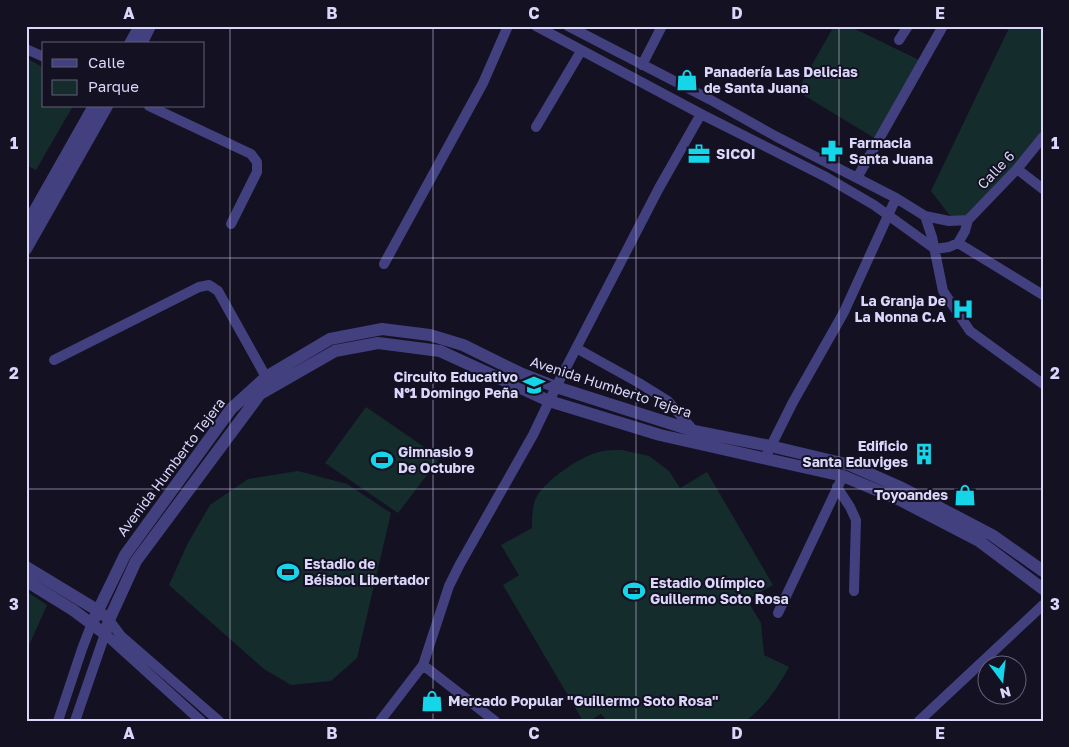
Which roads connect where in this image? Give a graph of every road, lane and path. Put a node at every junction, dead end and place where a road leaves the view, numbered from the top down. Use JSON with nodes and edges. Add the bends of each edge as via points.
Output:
{"nodes":[{"id":1,"x":140,"y":26,"type":"edge"},
{"id":2,"x":150,"y":26,"type":"edge"},
{"id":3,"x":508,"y":26,"type":"edge"},
{"id":4,"x":536,"y":26,"type":"edge"},
{"id":5,"x":568,"y":26,"type":"edge"},
{"id":6,"x":662,"y":26,"type":"edge"},
{"id":7,"x":908,"y":26,"type":"edge"},
{"id":8,"x":943,"y":26,"type":"edge"},
{"id":9,"x":899,"y":40,"type":"dead end"},
{"id":10,"x":131,"y":42,"type":"edge"},
{"id":11,"x":142,"y":42,"type":"edge"},
{"id":12,"x":26,"y":49,"type":"edge"},
{"id":13,"x":581,"y":51,"type":"junction"},
{"id":14,"x":42,"y":56,"type":"edge"},
{"id":15,"x":642,"y":65,"type":"junction"},
{"id":16,"x":93,"y":108,"type":"edge"},
{"id":17,"x":106,"y":108,"type":"edge"},
{"id":18,"x":153,"y":108,"type":"edge"},
{"id":19,"x":700,"y":114,"type":"junction"},
{"id":20,"x":536,"y":127,"type":"dead end"},
{"id":21,"x":1043,"y":136,"type":"edge"},
{"id":22,"x":1017,"y":169,"type":"junction"},
{"id":23,"x":857,"y":178,"type":"junction"},
{"id":24,"x":1043,"y":188,"type":"edge"},
{"id":25,"x":896,"y":198,"type":"junction"},
{"id":26,"x":889,"y":215,"type":"junction"},
{"id":27,"x":925,"y":216,"type":"junction"},
{"id":28,"x":968,"y":220,"type":"junction"},
{"id":29,"x":231,"y":224,"type":"dead end"},
{"id":30,"x":26,"y":226,"type":"edge"},
{"id":31,"x":958,"y":244,"type":"junction"},
{"id":32,"x":26,"y":249,"type":"edge"},
{"id":33,"x":935,"y":249,"type":"junction"},
{"id":34,"x":384,"y":264,"type":"dead end"},
{"id":35,"x":1043,"y":295,"type":"edge"},
{"id":36,"x":576,"y":348,"type":"junction"},
{"id":37,"x":54,"y":360,"type":"dead end"},
{"id":38,"x":266,"y":377,"type":"junction"},
{"id":39,"x":1043,"y":384,"type":"edge"},
{"id":40,"x":556,"y":387,"type":"junction"},
{"id":41,"x":549,"y":402,"type":"junction"},
{"id":42,"x":694,"y":431,"type":"junction"},
{"id":43,"x":770,"y":446,"type":"junction"},
{"id":44,"x":765,"y":458,"type":"junction"},
{"id":45,"x":840,"y":482,"type":"junction"},
{"id":46,"x":26,"y":567,"type":"edge"},
{"id":47,"x":1043,"y":570,"type":"edge"},
{"id":48,"x":26,"y":581,"type":"edge"},
{"id":49,"x":1043,"y":589,"type":"edge"},
{"id":50,"x":854,"y":591,"type":"dead end"},
{"id":51,"x":1043,"y":605,"type":"edge"},
{"id":52,"x":97,"y":610,"type":"junction"},
{"id":53,"x":778,"y":613,"type":"dead end"},
{"id":54,"x":109,"y":620,"type":"junction"},
{"id":55,"x":92,"y":623,"type":"junction"},
{"id":56,"x":104,"y":634,"type":"junction"},
{"id":57,"x":423,"y":664,"type":"junction"},
{"id":58,"x":58,"y":721,"type":"edge"},
{"id":59,"x":75,"y":721,"type":"edge"},
{"id":60,"x":201,"y":721,"type":"edge"},
{"id":61,"x":219,"y":721,"type":"edge"},
{"id":62,"x":380,"y":721,"type":"edge"},
{"id":63,"x":495,"y":721,"type":"edge"},
{"id":64,"x":920,"y":721,"type":"edge"}],
"edges":[{"from":1,"to":10,"type":"street"},
{"from":2,"to":11,"type":"street"},
{"from":3,"to":34,"type":"street","via":[[483,83]]},
{"from":4,"to":13,"type":"street"},
{"from":5,"to":15,"type":"street"},
{"from":6,"to":15,"type":"street"},
{"from":7,"to":9,"type":"street"},
{"from":8,"to":23,"type":"street"},
{"from":12,"to":14,"type":"street"},
{"from":13,"to":19,"type":"street"},
{"from":13,"to":20,"type":"street"},
{"from":15,"to":23,"type":"street"},
{"from":16,"to":30,"type":"street"},
{"from":17,"to":32,"type":"street"},
{"from":18,"to":29,"type":"street","via":[[251,154],[257,162],[257,172]]},
{"from":19,"to":26,"type":"street","via":[[826,177]]},
{"from":19,"to":36,"type":"street"},
{"from":21,"to":22,"type":"street","name":"Calle 6"},
{"from":22,"to":24,"type":"street"},
{"from":22,"to":28,"type":"street","name":"Calle 6"},
{"from":23,"to":25,"type":"street"},
{"from":25,"to":26,"type":"street"},
{"from":25,"to":27,"type":"street"},
{"from":26,"to":33,"type":"street"},
{"from":26,"to":43,"type":"street","via":[[844,312]]},
{"from":27,"to":28,"type":"street","via":[[949,222]]},
{"from":27,"to":33,"type":"street"},
{"from":28,"to":31,"type":"street"},
{"from":31,"to":33,"type":"street"},
{"from":31,"to":35,"type":"street"},
{"from":33,"to":39,"type":"street","via":[[943,291],[970,331]]},
{"from":36,"to":40,"type":"street"},
{"from":36,"to":42,"type":"street","via":[[668,401]]},
{"from":37,"to":38,"type":"street","via":[[198,287],[209,285],[218,291]]},
{"from":38,"to":40,"type":"street","name":"Avenida Humberto Tejera","via":[[330,339],[382,329],[430,334],[463,345]]},
{"from":38,"to":52,"type":"street","name":"Avenida Humberto Tejera","via":[[232,409],[125,555]]},
{"from":40,"to":41,"type":"street"},
{"from":40,"to":42,"type":"street","name":"Avenida Humberto Tejera"},
{"from":41,"to":44,"type":"street","name":"Avenida Humberto Tejera","via":[[660,435]]},
{"from":41,"to":54,"type":"street","name":"Avenida Humberto Tejera","via":[[440,351],[378,343],[335,351],[260,394],[136,561]]},
{"from":41,"to":57,"type":"street","via":[[449,586]]},
{"from":42,"to":43,"type":"street","name":"Avenida Humberto Tejera"},
{"from":43,"to":44,"type":"street"},
{"from":43,"to":47,"type":"street","name":"Avenida Humberto Tejera","via":[[850,465],[902,488],[992,535]]},
{"from":44,"to":45,"type":"street","name":"Avenida Humberto Tejera"},
{"from":45,"to":49,"type":"street","name":"Avenida Humberto Tejera","via":[[900,500],[979,542]]},
{"from":45,"to":50,"type":"street","via":[[856,520]]},
{"from":45,"to":53,"type":"street"},
{"from":46,"to":52,"type":"street"},
{"from":48,"to":55,"type":"street"},
{"from":51,"to":64,"type":"street"},
{"from":52,"to":54,"type":"street"},
{"from":52,"to":55,"type":"street","name":"Avenida Humberto Tejera"},
{"from":54,"to":56,"type":"street","name":"Avenida Humberto Tejera"},
{"from":54,"to":61,"type":"street","via":[[122,636]]},
{"from":55,"to":56,"type":"street"},
{"from":55,"to":58,"type":"street","name":"Avenida Humberto Tejera"},
{"from":56,"to":59,"type":"street","name":"Avenida Humberto Tejera"},
{"from":56,"to":60,"type":"street"},
{"from":57,"to":62,"type":"street"},
{"from":57,"to":63,"type":"street"}]}
